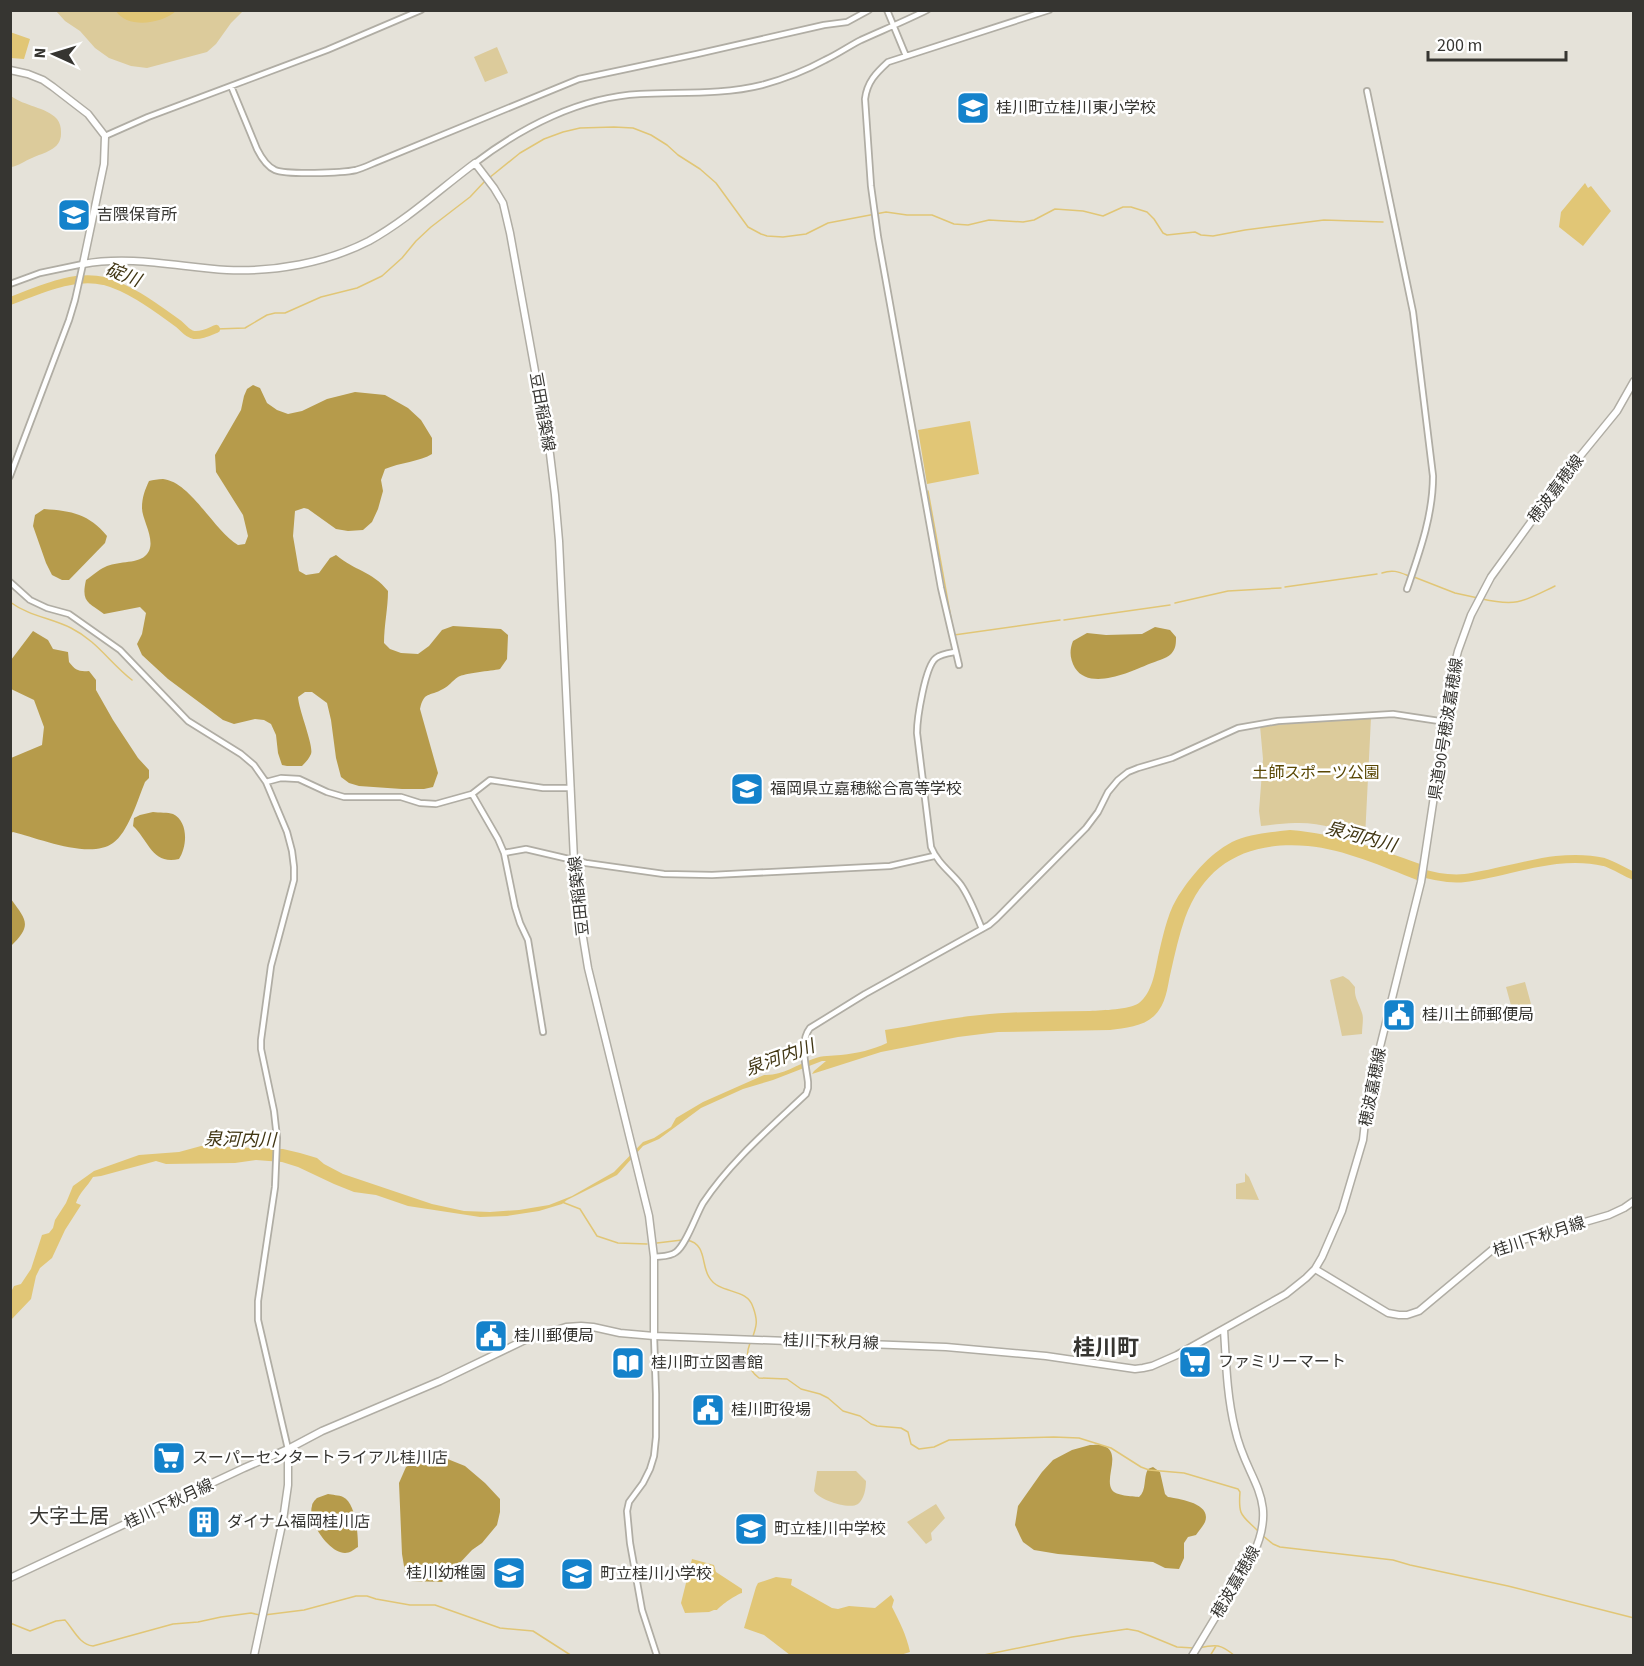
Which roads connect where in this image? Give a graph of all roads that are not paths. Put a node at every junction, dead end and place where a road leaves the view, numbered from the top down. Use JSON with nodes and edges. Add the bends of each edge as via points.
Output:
{"nodes":[{"id":1,"x":421,"y":10,"type":"edge"},
{"id":2,"x":869,"y":10,"type":"edge"},
{"id":3,"x":887,"y":10,"type":"edge"},
{"id":4,"x":927,"y":10,"type":"edge"},
{"id":5,"x":1049,"y":10,"type":"edge"},
{"id":6,"x":894,"y":26,"type":"junction"},
{"id":7,"x":906,"y":56,"type":"junction"},
{"id":8,"x":10,"y":70,"type":"edge"},
{"id":9,"x":231,"y":86,"type":"junction"},
{"id":10,"x":1367,"y":91,"type":"dead end"},
{"id":11,"x":105,"y":136,"type":"junction"},
{"id":12,"x":475,"y":163,"type":"junction"},
{"id":13,"x":82,"y":268,"type":"junction"},
{"id":14,"x":10,"y":284,"type":"edge"},
{"id":15,"x":1634,"y":381,"type":"edge"},
{"id":16,"x":10,"y":476,"type":"edge"},
{"id":17,"x":10,"y":582,"type":"edge"},
{"id":18,"x":1407,"y":589,"type":"dead end"},
{"id":19,"x":1479,"y":597,"type":"joint"},
{"id":20,"x":955,"y":652,"type":"junction"},
{"id":21,"x":958,"y":665,"type":"dead end"},
{"id":22,"x":1446,"y":722,"type":"junction"},
{"id":23,"x":266,"y":782,"type":"junction"},
{"id":24,"x":571,"y":788,"type":"junction"},
{"id":25,"x":472,"y":794,"type":"junction"},
{"id":26,"x":504,"y":853,"type":"junction"},
{"id":27,"x":934,"y":856,"type":"junction"},
{"id":28,"x":574,"y":860,"type":"junction"},
{"id":29,"x":1424,"y":864,"type":"joint"},
{"id":30,"x":982,"y":929,"type":"junction"},
{"id":31,"x":543,"y":1032,"type":"dead end"},
{"id":32,"x":1634,"y":1201,"type":"edge"},
{"id":33,"x":654,"y":1257,"type":"junction"},
{"id":34,"x":1315,"y":1269,"type":"junction"},
{"id":35,"x":1224,"y":1329,"type":"junction"},
{"id":36,"x":654,"y":1336,"type":"junction"},
{"id":37,"x":288,"y":1449,"type":"junction"},
{"id":38,"x":10,"y":1578,"type":"edge"},
{"id":39,"x":254,"y":1656,"type":"edge"},
{"id":40,"x":657,"y":1656,"type":"edge"},
{"id":41,"x":1192,"y":1656,"type":"edge"}],
"edges":[{"from":1,"to":9,"type":"street"},
{"from":2,"to":9,"type":"street","via":[[847,22],[579,79],[356,170],[283,172],[270,167],[257,149]]},
{"from":3,"to":6,"type":"street"},
{"from":4,"to":6,"type":"street"},
{"from":5,"to":7,"type":"street"},
{"from":6,"to":7,"type":"street"},
{"from":6,"to":12,"type":"street","via":[[799,73],[765,84],[714,93],[631,95],[561,113],[500,144]]},
{"from":7,"to":20,"type":"street","via":[[888,62],[866,92],[871,186]]},
{"from":8,"to":11,"type":"main road","via":[[43,80],[88,114]]},
{"from":9,"to":11,"type":"street"},
{"from":10,"to":18,"type":"street","via":[[1413,312],[1433,476],[1429,520]]},
{"from":11,"to":13,"type":"main road","via":[[104,164]]},
{"from":12,"to":13,"type":"main road","via":[[369,241],[318,260],[250,270],[134,261],[104,261]]},
{"from":12,"to":24,"type":"main road","name":"豆田稲築線","via":[[503,203],[541,403],[559,541]]},
{"from":13,"to":14,"type":"street","via":[[45,272]]},
{"from":13,"to":16,"type":"street","via":[[69,320]]},
{"from":15,"to":19,"type":"main road","name":"穂波嘉穂線","via":[[1617,411],[1568,471]]},
{"from":17,"to":23,"type":"street","via":[[30,600],[69,614],[120,650],[188,721],[242,754]]},
{"from":19,"to":22,"type":"main road","name":"県道90号穂波嘉穂線","via":[[1458,651]]},
{"from":20,"to":21,"type":"street"},
{"from":20,"to":27,"type":"street","via":[[932,663],[917,717],[928,834]]},
{"from":22,"to":29,"type":"main road","name":"県道90号穂波嘉穂線"},
{"from":22,"to":30,"type":"street","via":[[1393,714],[1264,722],[1238,728],[1172,758],[1128,772],[1118,780],[1086,828]]},
{"from":23,"to":25,"type":"street","via":[[299,779],[344,797],[401,797],[436,804]]},
{"from":23,"to":37,"type":"street","via":[[287,832],[294,880],[271,966],[261,1040],[277,1141],[258,1320]]},
{"from":24,"to":25,"type":"street","via":[[490,780]]},
{"from":24,"to":28,"type":"main road","name":"豆田稲築線"},
{"from":25,"to":26,"type":"street"},
{"from":26,"to":28,"type":"street","via":[[526,849]]},
{"from":26,"to":31,"type":"street","via":[[520,923],[528,940]]},
{"from":27,"to":28,"type":"street","via":[[890,866],[712,875],[664,874]]},
{"from":27,"to":30,"type":"street","via":[[967,894]]},
{"from":28,"to":33,"type":"main road","name":"豆田稲築線","via":[[588,968],[639,1172]]},
{"from":29,"to":34,"type":"main road","name":"穂波嘉穂線","via":[[1368,1095],[1360,1151],[1336,1225]]},
{"from":30,"to":33,"type":"street","via":[[813,1026],[804,1042],[806,1094],[726,1173],[701,1206],[677,1252]]},
{"from":32,"to":34,"type":"main road","name":"桂川下秋月線","via":[[1609,1215],[1492,1250],[1414,1313],[1388,1313]]},
{"from":33,"to":36,"type":"main road","name":"豆田稲築線"},
{"from":34,"to":35,"type":"main road","name":"桂川下秋月線","via":[[1286,1294]]},
{"from":35,"to":36,"type":"main road","name":"桂川下秋月線","via":[[1161,1363],[1135,1368],[946,1347]]},
{"from":35,"to":41,"type":"main road","name":"穂波嘉穂線","via":[[1230,1407],[1239,1444],[1262,1496],[1263,1530],[1254,1555]]},
{"from":36,"to":37,"type":"main road","name":"桂川下秋月線","via":[[581,1326],[546,1333]]},
{"from":36,"to":40,"type":"street","via":[[654,1456],[627,1511],[642,1610]]},
{"from":37,"to":38,"type":"main road","name":"桂川下秋月線"},
{"from":37,"to":39,"type":"main road","via":[[283,1520]]}]}
